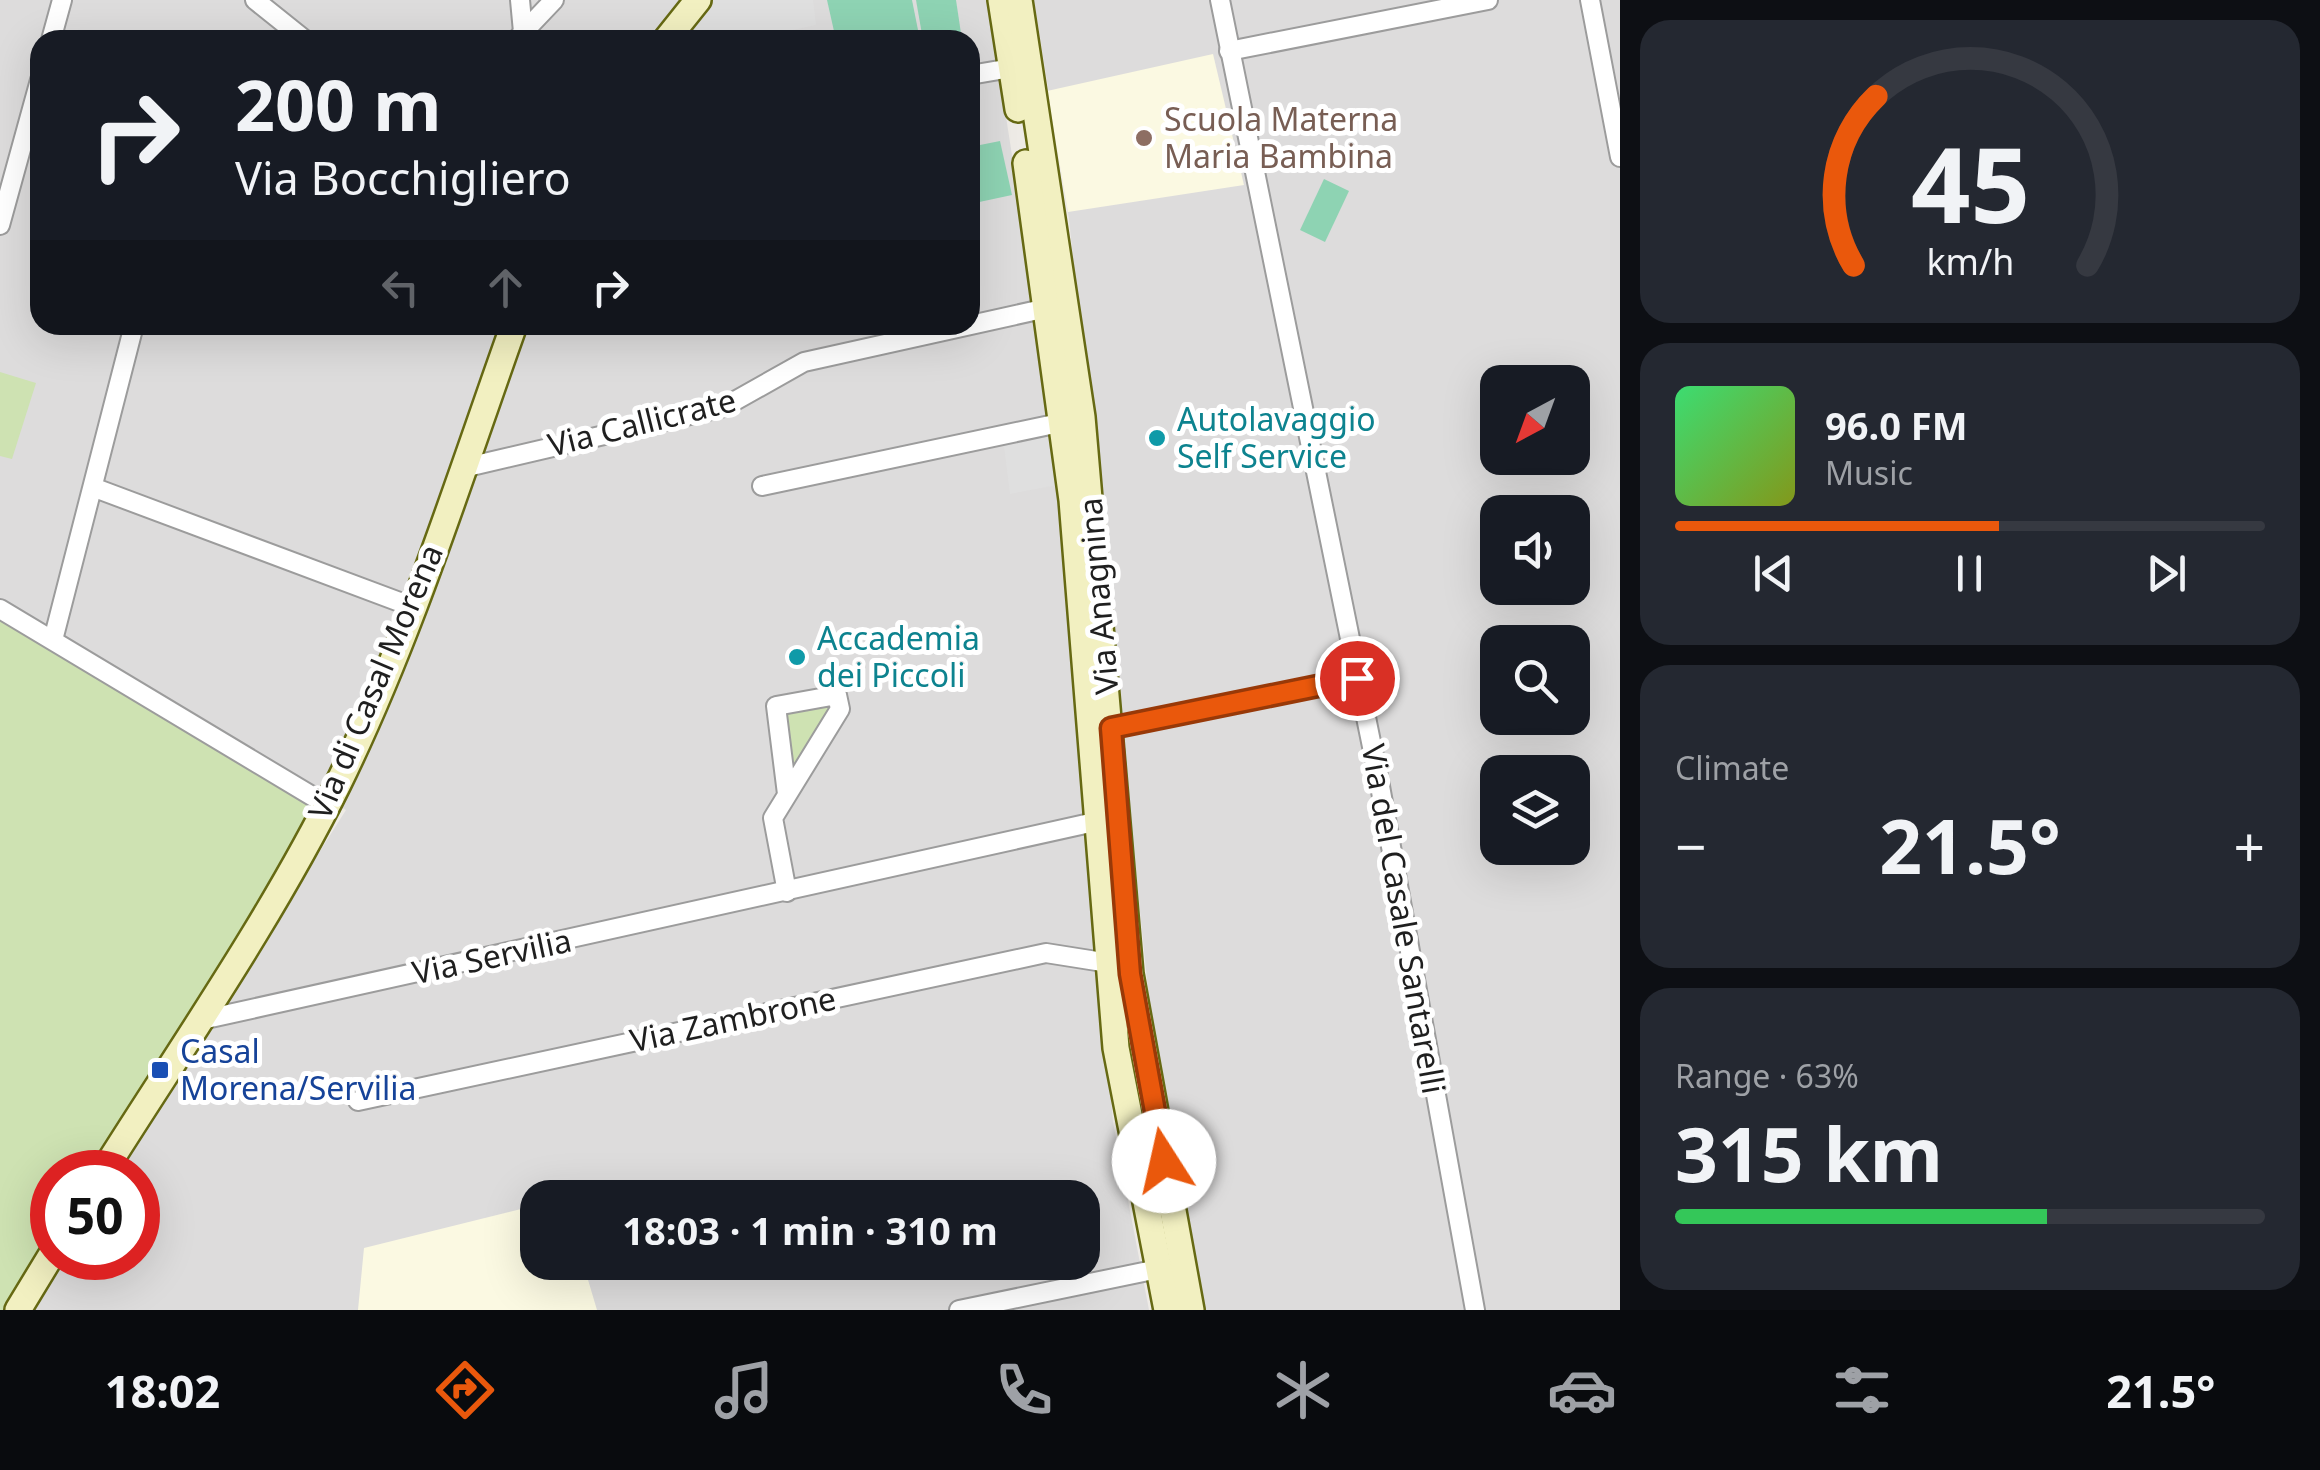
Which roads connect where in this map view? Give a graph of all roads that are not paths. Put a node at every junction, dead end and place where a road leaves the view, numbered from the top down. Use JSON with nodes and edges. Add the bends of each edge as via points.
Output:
{"nodes":[{"id":1,"x":62,"y":0,"type":"edge"},
{"id":2,"x":255,"y":0,"type":"edge"},
{"id":3,"x":520,"y":0,"type":"edge"},
{"id":4,"x":554,"y":0,"type":"edge"},
{"id":5,"x":698,"y":0,"type":"edge"},
{"id":6,"x":1001,"y":0,"type":"edge"},
{"id":7,"x":1019,"y":0,"type":"edge"},
{"id":8,"x":1220,"y":0,"type":"edge"},
{"id":9,"x":1488,"y":0,"type":"edge"},
{"id":10,"x":1590,"y":0,"type":"edge"},
{"id":11,"x":54,"y":30,"type":"edge"},
{"id":12,"x":293,"y":30,"type":"edge"},
{"id":13,"x":519,"y":30,"type":"edge"},
{"id":14,"x":525,"y":30,"type":"edge"},
{"id":15,"x":674,"y":30,"type":"edge"},
{"id":16,"x":1229,"y":51,"type":"junction"},
{"id":17,"x":1011,"y":68,"type":"junction"},
{"id":18,"x":980,"y":73,"type":"edge"},
{"id":19,"x":30,"y":116,"type":"edge"},
{"id":20,"x":1620,"y":157,"type":"edge"},
{"id":21,"x":0,"y":224,"type":"edge"},
{"id":22,"x":1047,"y":308,"type":"junction"},
{"id":23,"x":980,"y":323,"type":"edge"},
{"id":24,"x":132,"y":335,"type":"edge"},
{"id":25,"x":510,"y":335,"type":"edge"},
{"id":26,"x":924,"y":335,"type":"edge"},
{"id":27,"x":1064,"y":422,"type":"junction"},
{"id":28,"x":463,"y":468,"type":"junction"},
{"id":29,"x":762,"y":486,"type":"dead end"},
{"id":30,"x":95,"y":488,"type":"junction"},
{"id":31,"x":413,"y":607,"type":"junction"},
{"id":32,"x":0,"y":608,"type":"edge"},
{"id":33,"x":53,"y":640,"type":"junction"},
{"id":34,"x":1357,"y":678,"type":"junction"},
{"id":35,"x":1111,"y":728,"type":"junction"},
{"id":36,"x":787,"y":794,"type":"junction"},
{"id":37,"x":327,"y":805,"type":"junction"},
{"id":38,"x":1099,"y":821,"type":"junction"},
{"id":39,"x":787,"y":892,"type":"junction"},
{"id":40,"x":1109,"y":963,"type":"junction"},
{"id":41,"x":197,"y":1022,"type":"junction"},
{"id":42,"x":358,"y":1101,"type":"dead end"},
{"id":43,"x":1128,"y":1118,"type":"junction"},
{"id":44,"x":1158,"y":1124,"type":"junction"},
{"id":45,"x":117,"y":1150,"type":"edge"},
{"id":46,"x":1158,"y":1269,"type":"junction"},
{"id":47,"x":36,"y":1280,"type":"edge"},
{"id":48,"x":18,"y":1310,"type":"edge"},
{"id":49,"x":959,"y":1310,"type":"edge"},
{"id":50,"x":1167,"y":1310,"type":"edge"},
{"id":51,"x":1191,"y":1310,"type":"edge"},
{"id":52,"x":1475,"y":1310,"type":"edge"}],
"edges":[{"from":1,"to":11,"type":"street"},
{"from":2,"to":12,"type":"street"},
{"from":3,"to":13,"type":"street"},
{"from":4,"to":14,"type":"street"},
{"from":5,"to":15,"type":"main road"},
{"from":6,"to":17,"type":"main road","name":"Via Anagnina"},
{"from":7,"to":35,"type":"main road","name":"Via Anagnina","via":[[1082,416]]},
{"from":8,"to":16,"type":"street","name":"Via del Casale Santarelli"},
{"from":9,"to":16,"type":"street"},
{"from":10,"to":20,"type":"street"},
{"from":16,"to":34,"type":"street","name":"Via del Casale Santarelli"},
{"from":17,"to":18,"type":"street"},
{"from":17,"to":22,"type":"main road","name":"Via Anagnina"},
{"from":19,"to":21,"type":"street"},
{"from":22,"to":23,"type":"street","name":"Via Callicrate"},
{"from":22,"to":27,"type":"main road","name":"Via Anagnina"},
{"from":24,"to":30,"type":"street"},
{"from":25,"to":28,"type":"main road","name":"Via di Casal Morena"},
{"from":26,"to":28,"type":"street","name":"Via Callicrate","via":[[810,360],[724,408]]},
{"from":27,"to":29,"type":"street"},
{"from":27,"to":38,"type":"main road","name":"Via Anagnina"},
{"from":28,"to":31,"type":"main road","name":"Via di Casal Morena"},
{"from":30,"to":31,"type":"street"},
{"from":30,"to":33,"type":"street"},
{"from":31,"to":37,"type":"main road","name":"Via di Casal Morena"},
{"from":32,"to":33,"type":"street"},
{"from":33,"to":37,"type":"street"},
{"from":34,"to":35,"type":"street"},
{"from":34,"to":52,"type":"street","name":"Via del Casale Santarelli"},
{"from":35,"to":44,"type":"main road","name":"Via Anagnina","via":[[1130,974]]},
{"from":36,"to":36,"type":"street","via":[[840,709],[837,695],[776,706]]},
{"from":36,"to":39,"type":"street","via":[[773,818]]},
{"from":37,"to":41,"type":"main road","name":"Via di Casal Morena"},
{"from":38,"to":39,"type":"street","name":"Via Servilia"},
{"from":38,"to":40,"type":"main road","name":"Via Anagnina"},
{"from":39,"to":41,"type":"street","name":"Via Servilia"},
{"from":40,"to":42,"type":"street","name":"Via Zambrone","via":[[1046,953]]},
{"from":40,"to":43,"type":"main road","name":"Via Anagnina"},
{"from":41,"to":45,"type":"main road","name":"Via di Casal Morena"},
{"from":43,"to":44,"type":"street"},
{"from":43,"to":46,"type":"main road","name":"Via Anagnina"},
{"from":44,"to":51,"type":"main road","name":"Via Anagnina"},
{"from":46,"to":49,"type":"street"},
{"from":46,"to":50,"type":"main road","name":"Via Anagnina"},
{"from":47,"to":48,"type":"main road"}]}
